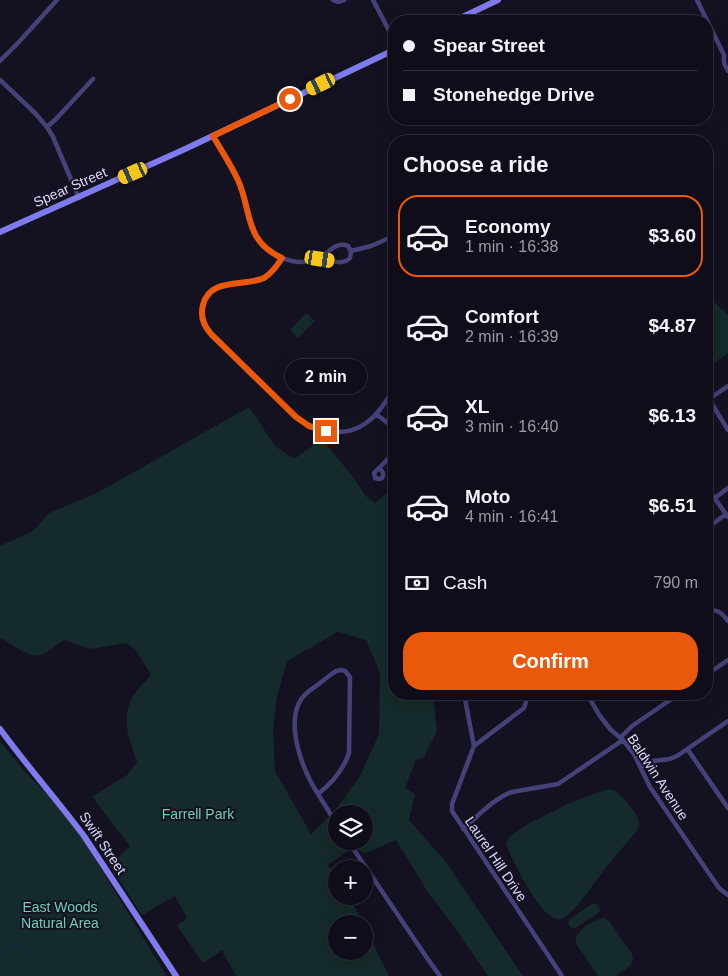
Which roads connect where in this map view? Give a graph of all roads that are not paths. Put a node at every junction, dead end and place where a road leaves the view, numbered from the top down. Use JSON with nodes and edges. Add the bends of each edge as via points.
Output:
{"nodes":[{"id":1,"x":57,"y":0,"type":"edge"},
{"id":2,"x":333,"y":0,"type":"edge"},
{"id":3,"x":344,"y":0,"type":"edge"},
{"id":4,"x":374,"y":0,"type":"edge"},
{"id":5,"x":498,"y":0,"type":"edge"},
{"id":6,"x":697,"y":0,"type":"edge"},
{"id":7,"x":467,"y":15,"type":"edge"},
{"id":8,"x":705,"y":15,"type":"edge"},
{"id":9,"x":388,"y":28,"type":"edge"},
{"id":10,"x":713,"y":29,"type":"edge"},
{"id":11,"x":388,"y":53,"type":"edge"},
{"id":12,"x":727,"y":55,"type":"edge"},
{"id":13,"x":0,"y":61,"type":"edge"},
{"id":14,"x":728,"y":71,"type":"edge"},
{"id":15,"x":93,"y":78,"type":"dead end"},
{"id":16,"x":0,"y":80,"type":"edge"},
{"id":17,"x":47,"y":127,"type":"junction"},
{"id":18,"x":213,"y":136,"type":"junction"},
{"id":19,"x":79,"y":198,"type":"junction"},
{"id":20,"x":0,"y":232,"type":"edge"},
{"id":21,"x":388,"y":239,"type":"edge"},
{"id":22,"x":351,"y":251,"type":"junction"},
{"id":23,"x":282,"y":258,"type":"junction"},
{"id":24,"x":320,"y":259,"type":"junction"},
{"id":25,"x":728,"y":386,"type":"edge"},
{"id":26,"x":713,"y":396,"type":"edge"},
{"id":27,"x":388,"y":398,"type":"edge"},
{"id":28,"x":713,"y":408,"type":"edge"},
{"id":29,"x":376,"y":414,"type":"junction"},
{"id":30,"x":388,"y":424,"type":"edge"},
{"id":31,"x":728,"y":430,"type":"edge"},
{"id":32,"x":388,"y":459,"type":"edge"},
{"id":33,"x":379,"y":468,"type":"dead end"},
{"id":34,"x":728,"y":488,"type":"edge"},
{"id":35,"x":713,"y":495,"type":"edge"},
{"id":36,"x":715,"y":498,"type":"junction"},
{"id":37,"x":727,"y":516,"type":"edge"},
{"id":38,"x":713,"y":524,"type":"edge"},
{"id":39,"x":713,"y":610,"type":"edge"},
{"id":40,"x":728,"y":621,"type":"edge"},
{"id":41,"x":728,"y":660,"type":"edge"},
{"id":42,"x":713,"y":670,"type":"edge"},
{"id":43,"x":465,"y":700,"type":"edge"},
{"id":44,"x":526,"y":700,"type":"edge"},
{"id":45,"x":591,"y":700,"type":"edge"},
{"id":46,"x":670,"y":700,"type":"edge"},
{"id":47,"x":728,"y":721,"type":"edge"},
{"id":48,"x":0,"y":729,"type":"edge"},
{"id":49,"x":622,"y":738,"type":"junction"},
{"id":50,"x":474,"y":746,"type":"junction"},
{"id":51,"x":688,"y":750,"type":"junction"},
{"id":52,"x":641,"y":767,"type":"junction"},
{"id":53,"x":318,"y":794,"type":"junction"},
{"id":54,"x":728,"y":808,"type":"edge"},
{"id":55,"x":328,"y":810,"type":"edge"},
{"id":56,"x":463,"y":830,"type":"junction"},
{"id":57,"x":354,"y":850,"type":"edge"},
{"id":58,"x":728,"y":895,"type":"edge"},
{"id":59,"x":176,"y":976,"type":"edge"},
{"id":60,"x":440,"y":976,"type":"edge"},
{"id":61,"x":562,"y":976,"type":"edge"}],
"edges":[{"from":1,"to":13,"type":"street"},
{"from":2,"to":3,"type":"street"},
{"from":4,"to":9,"type":"street"},
{"from":5,"to":7,"type":"main road"},
{"from":6,"to":8,"type":"street"},
{"from":10,"to":12,"type":"street"},
{"from":11,"to":18,"type":"main road","name":"Spear Street"},
{"from":12,"to":14,"type":"street","via":[[724,63]]},
{"from":15,"to":17,"type":"street"},
{"from":16,"to":17,"type":"street"},
{"from":17,"to":19,"type":"street"},
{"from":18,"to":19,"type":"main road","name":"Spear Street"},
{"from":18,"to":23,"type":"street","via":[[239,182],[254,233],[266,248]]},
{"from":19,"to":20,"type":"main road","name":"Spear Street"},
{"from":21,"to":22,"type":"street"},
{"from":22,"to":24,"type":"street","via":[[345,262]]},
{"from":22,"to":24,"type":"street","via":[[348,246],[340,244]]},
{"from":23,"to":24,"type":"street","via":[[300,262]]},
{"from":23,"to":29,"type":"street","via":[[265,277],[212,291],[202,309],[207,329],[304,424],[326,431],[348,431],[362,426]]},
{"from":25,"to":26,"type":"street"},
{"from":27,"to":29,"type":"street"},
{"from":28,"to":31,"type":"street"},
{"from":29,"to":30,"type":"street"},
{"from":32,"to":33,"type":"street"},
{"from":34,"to":36,"type":"street"},
{"from":35,"to":36,"type":"street"},
{"from":36,"to":37,"type":"street"},
{"from":37,"to":38,"type":"street"},
{"from":39,"to":40,"type":"street","via":[[720,612]]},
{"from":41,"to":42,"type":"street"},
{"from":43,"to":50,"type":"street"},
{"from":44,"to":50,"type":"street","via":[[524,708]]},
{"from":45,"to":49,"type":"street","name":"Baldwin Avenue","via":[[611,730]]},
{"from":46,"to":49,"type":"street"},
{"from":47,"to":51,"type":"street"},
{"from":48,"to":59,"type":"main road","name":"Swift Street","via":[[84,836]]},
{"from":49,"to":52,"type":"street","name":"Baldwin Avenue"},
{"from":49,"to":56,"type":"street","via":[[558,784],[506,795]]},
{"from":50,"to":56,"type":"street","name":"Laurel Hill Drive","via":[[451,809]]},
{"from":51,"to":52,"type":"street","via":[[674,758],[653,761]]},
{"from":51,"to":54,"type":"street"},
{"from":52,"to":58,"type":"street","name":"Baldwin Avenue","via":[[650,787],[716,885]]},
{"from":53,"to":53,"type":"street","via":[[303,767],[296,740],[295,715],[297,706],[310,690],[341,670],[350,677],[351,685],[349,753],[341,771]]},
{"from":53,"to":55,"type":"street"},
{"from":56,"to":61,"type":"street","name":"Laurel Hill Drive"},
{"from":57,"to":60,"type":"street"}]}
